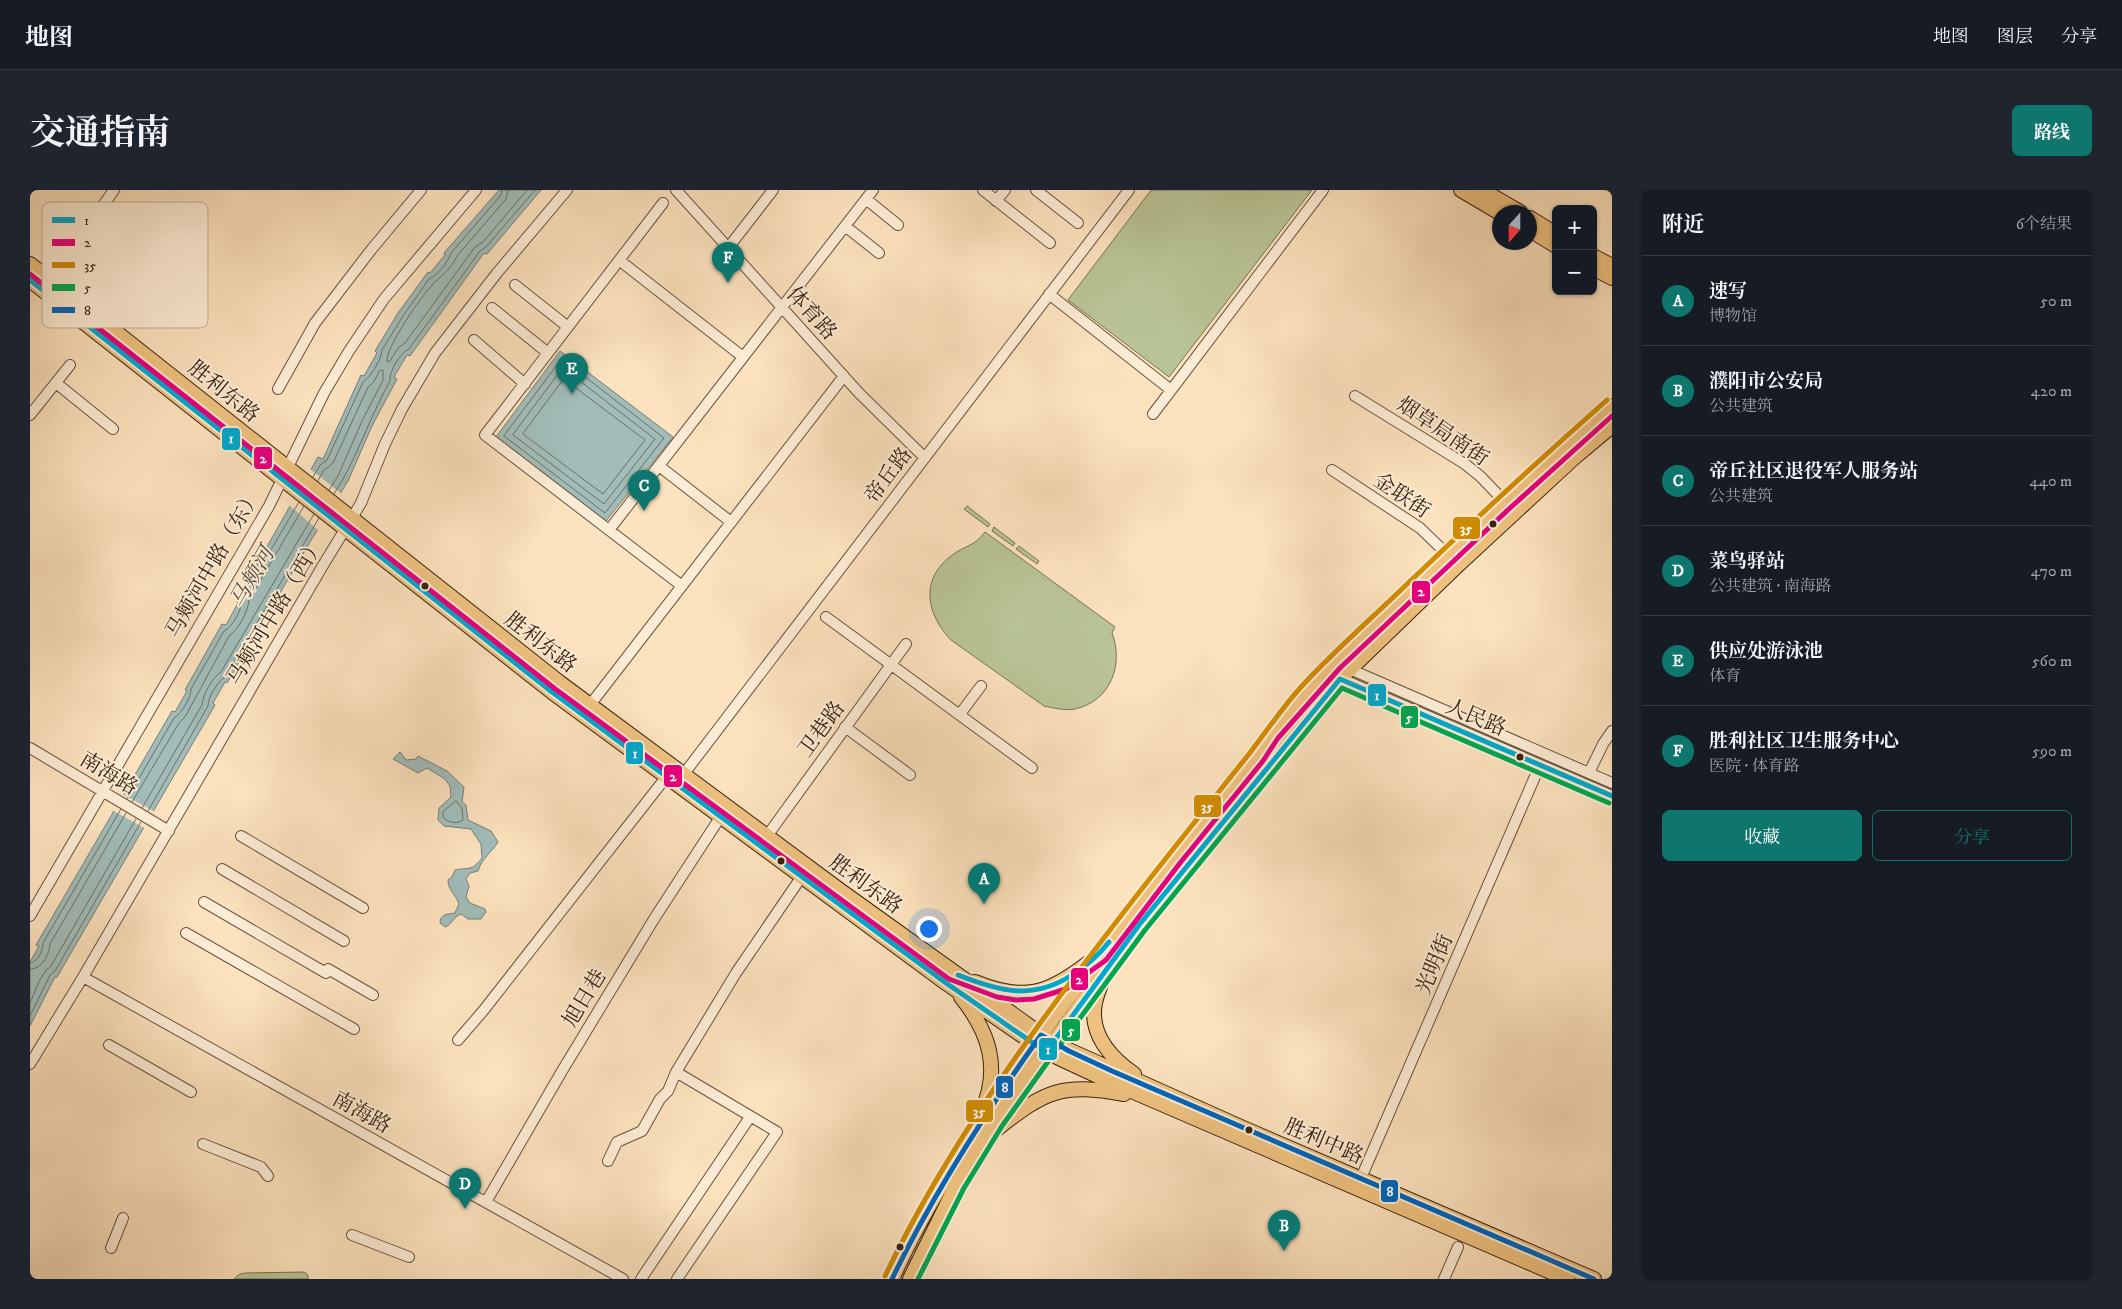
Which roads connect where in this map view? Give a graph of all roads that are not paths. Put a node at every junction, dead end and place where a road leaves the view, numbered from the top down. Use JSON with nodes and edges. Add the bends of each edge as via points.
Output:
{"nodes":[{"id":1,"x":114,"y":190,"type":"edge"},
{"id":2,"x":421,"y":190,"type":"edge"},
{"id":3,"x":476,"y":190,"type":"edge"},
{"id":4,"x":567,"y":190,"type":"edge"},
{"id":5,"x":676,"y":190,"type":"edge"},
{"id":6,"x":774,"y":190,"type":"edge"},
{"id":7,"x":873,"y":190,"type":"edge"},
{"id":8,"x":982,"y":190,"type":"edge"},
{"id":9,"x":1004,"y":190,"type":"edge"},
{"id":10,"x":1037,"y":190,"type":"edge"},
{"id":11,"x":1129,"y":190,"type":"edge"},
{"id":12,"x":1323,"y":190,"type":"edge"},
{"id":13,"x":1461,"y":190,"type":"edge"},
{"id":14,"x":1482,"y":190,"type":"edge"},
{"id":15,"x":866,"y":199,"type":"junction"},
{"id":16,"x":996,"y":201,"type":"junction"},
{"id":17,"x":105,"y":202,"type":"edge"},
{"id":18,"x":663,"y":203,"type":"dead end"},
{"id":19,"x":1508,"y":205,"type":"edge"},
{"id":20,"x":1492,"y":207,"type":"edge"},
{"id":21,"x":1537,"y":222,"type":"edge"},
{"id":22,"x":1078,"y":223,"type":"dead end"},
{"id":23,"x":898,"y":225,"type":"dead end"},
{"id":24,"x":845,"y":226,"type":"junction"},
{"id":25,"x":1552,"y":232,"type":"edge"},
{"id":26,"x":1537,"y":234,"type":"edge"},
{"id":27,"x":1050,"y":243,"type":"dead end"},
{"id":28,"x":1552,"y":244,"type":"edge"},
{"id":29,"x":728,"y":248,"type":"junction"},
{"id":30,"x":879,"y":253,"type":"dead end"},
{"id":31,"x":1597,"y":258,"type":"edge"},
{"id":32,"x":619,"y":260,"type":"junction"},
{"id":33,"x":30,"y":264,"type":"edge"},
{"id":34,"x":1612,"y":266,"type":"edge"},
{"id":35,"x":1597,"y":270,"type":"edge"},
{"id":36,"x":42,"y":273,"type":"edge"},
{"id":37,"x":1612,"y":278,"type":"edge"},
{"id":38,"x":30,"y":280,"type":"edge"},
{"id":39,"x":515,"y":285,"type":"dead end"},
{"id":40,"x":42,"y":289,"type":"edge"},
{"id":41,"x":1049,"y":294,"type":"junction"},
{"id":42,"x":781,"y":307,"type":"junction"},
{"id":43,"x":492,"y":308,"type":"dead end"},
{"id":44,"x":568,"y":327,"type":"junction"},
{"id":45,"x":93,"y":328,"type":"edge"},
{"id":46,"x":109,"y":328,"type":"edge"},
{"id":47,"x":474,"y":340,"type":"dead end"},
{"id":48,"x":548,"y":353,"type":"junction"},
{"id":49,"x":743,"y":357,"type":"junction"},
{"id":50,"x":70,"y":365,"type":"dead end"},
{"id":51,"x":844,"y":376,"type":"junction"},
{"id":52,"x":56,"y":383,"type":"junction"},
{"id":53,"x":525,"y":384,"type":"junction"},
{"id":54,"x":278,"y":389,"type":"dead end"},
{"id":55,"x":1171,"y":390,"type":"junction"},
{"id":56,"x":1355,"y":396,"type":"dead end"},
{"id":57,"x":1612,"y":406,"type":"edge"},
{"id":58,"x":1153,"y":414,"type":"dead end"},
{"id":59,"x":30,"y":415,"type":"edge"},
{"id":60,"x":1612,"y":426,"type":"edge"},
{"id":61,"x":113,"y":428,"type":"dead end"},
{"id":62,"x":925,"y":458,"type":"junction"},
{"id":63,"x":659,"y":466,"type":"junction"},
{"id":64,"x":1332,"y":470,"type":"dead end"},
{"id":65,"x":284,"y":473,"type":"junction"},
{"id":66,"x":1505,"y":502,"type":"junction"},
{"id":67,"x":346,"y":522,"type":"junction"},
{"id":68,"x":732,"y":522,"type":"junction"},
{"id":69,"x":609,"y":530,"type":"junction"},
{"id":70,"x":1448,"y":555,"type":"junction"},
{"id":71,"x":682,"y":586,"type":"junction"},
{"id":72,"x":826,"y":617,"type":"dead end"},
{"id":73,"x":906,"y":644,"type":"dead end"},
{"id":74,"x":892,"y":664,"type":"junction"},
{"id":75,"x":1331,"y":667,"type":"junction"},
{"id":76,"x":1345,"y":674,"type":"junction"},
{"id":77,"x":981,"y":686,"type":"dead end"},
{"id":78,"x":590,"y":705,"type":"junction"},
{"id":79,"x":960,"y":714,"type":"junction"},
{"id":80,"x":845,"y":727,"type":"junction"},
{"id":81,"x":1612,"y":731,"type":"edge"},
{"id":82,"x":30,"y":748,"type":"edge"},
{"id":83,"x":1540,"y":765,"type":"junction"},
{"id":84,"x":1032,"y":768,"type":"dead end"},
{"id":85,"x":1589,"y":773,"type":"junction"},
{"id":86,"x":910,"y":775,"type":"dead end"},
{"id":87,"x":676,"y":778,"type":"junction"},
{"id":88,"x":1612,"y":783,"type":"edge"},
{"id":89,"x":102,"y":792,"type":"junction"},
{"id":90,"x":1612,"y":796,"type":"edge"},
{"id":91,"x":720,"y":816,"type":"junction"},
{"id":92,"x":169,"y":831,"type":"junction"},
{"id":93,"x":241,"y":836,"type":"dead end"},
{"id":94,"x":767,"y":836,"type":"junction"},
{"id":95,"x":222,"y":870,"type":"dead end"},
{"id":96,"x":802,"y":876,"type":"junction"},
{"id":97,"x":204,"y":902,"type":"dead end"},
{"id":98,"x":363,"y":908,"type":"dead end"},
{"id":99,"x":30,"y":916,"type":"edge"},
{"id":100,"x":186,"y":933,"type":"dead end"},
{"id":101,"x":344,"y":941,"type":"dead end"},
{"id":102,"x":1101,"y":954,"type":"junction"},
{"id":103,"x":1104,"y":973,"type":"junction"},
{"id":104,"x":83,"y":978,"type":"junction"},
{"id":105,"x":950,"y":978,"type":"junction"},
{"id":106,"x":373,"y":995,"type":"dead end"},
{"id":107,"x":354,"y":1030,"type":"dead end"},
{"id":108,"x":458,"y":1040,"type":"dead end"},
{"id":109,"x":1044,"y":1043,"type":"junction"},
{"id":110,"x":109,"y":1044,"type":"dead end"},
{"id":111,"x":30,"y":1064,"type":"edge"},
{"id":112,"x":676,"y":1072,"type":"junction"},
{"id":113,"x":191,"y":1092,"type":"dead end"},
{"id":114,"x":1163,"y":1098,"type":"junction"},
{"id":115,"x":750,"y":1116,"type":"junction"},
{"id":116,"x":969,"y":1138,"type":"junction"},
{"id":117,"x":985,"y":1139,"type":"junction"},
{"id":118,"x":203,"y":1144,"type":"dead end"},
{"id":119,"x":608,"y":1162,"type":"dead end"},
{"id":120,"x":268,"y":1176,"type":"dead end"},
{"id":121,"x":1362,"y":1178,"type":"junction"},
{"id":122,"x":486,"y":1202,"type":"junction"},
{"id":123,"x":123,"y":1218,"type":"dead end"},
{"id":124,"x":352,"y":1235,"type":"dead end"},
{"id":125,"x":1458,"y":1247,"type":"dead end"},
{"id":126,"x":111,"y":1248,"type":"dead end"},
{"id":127,"x":409,"y":1257,"type":"dead end"},
{"id":128,"x":622,"y":1279,"type":"edge"},
{"id":129,"x":641,"y":1279,"type":"edge"},
{"id":130,"x":677,"y":1279,"type":"edge"},
{"id":131,"x":892,"y":1279,"type":"edge"},
{"id":132,"x":910,"y":1279,"type":"edge"},
{"id":133,"x":1444,"y":1279,"type":"edge"},
{"id":134,"x":1568,"y":1279,"type":"edge"},
{"id":135,"x":1594,"y":1279,"type":"edge"}],
"edges":[{"from":1,"to":17,"type":"street"},
{"from":2,"to":54,"type":"street","via":[[315,324]]},
{"from":3,"to":65,"type":"street","name":"马颊河中路（东）","via":[[408,268],[367,323],[324,393]]},
{"from":4,"to":67,"type":"street","name":"马颊河中路（西）","via":[[435,353],[402,409],[361,503]]},
{"from":5,"to":29,"type":"street","name":"体育路"},
{"from":6,"to":29,"type":"street"},
{"from":7,"to":15,"type":"street"},
{"from":8,"to":16,"type":"street"},
{"from":9,"to":16,"type":"street"},
{"from":10,"to":22,"type":"street"},
{"from":11,"to":41,"type":"street","name":"帝丘路"},
{"from":12,"to":55,"type":"street"},
{"from":13,"to":20,"type":"main road"},
{"from":14,"to":19,"type":"main road"},
{"from":15,"to":23,"type":"street"},
{"from":15,"to":24,"type":"street"},
{"from":16,"to":27,"type":"street"},
{"from":18,"to":32,"type":"street"},
{"from":21,"to":25,"type":"main road"},
{"from":24,"to":30,"type":"street"},
{"from":24,"to":42,"type":"street"},
{"from":26,"to":28,"type":"main road"},
{"from":29,"to":42,"type":"street","name":"体育路"},
{"from":31,"to":34,"type":"main road"},
{"from":32,"to":44,"type":"street"},
{"from":32,"to":49,"type":"street"},
{"from":33,"to":36,"type":"main road","name":"胜利东路"},
{"from":35,"to":37,"type":"main road"},
{"from":38,"to":40,"type":"main road","name":"胜利东路"},
{"from":39,"to":44,"type":"street"},
{"from":41,"to":55,"type":"street"},
{"from":41,"to":62,"type":"street","name":"帝丘路"},
{"from":42,"to":49,"type":"street"},
{"from":42,"to":51,"type":"street","name":"体育路"},
{"from":43,"to":48,"type":"street"},
{"from":44,"to":48,"type":"street"},
{"from":45,"to":65,"type":"main road","name":"胜利东路"},
{"from":46,"to":65,"type":"main road","name":"胜利东路"},
{"from":47,"to":53,"type":"street"},
{"from":48,"to":53,"type":"street"},
{"from":49,"to":63,"type":"street"},
{"from":50,"to":52,"type":"street"},
{"from":51,"to":62,"type":"street","name":"体育路"},
{"from":51,"to":68,"type":"street"},
{"from":52,"to":59,"type":"street"},
{"from":52,"to":61,"type":"street"},
{"from":53,"to":69,"type":"street","via":[[485,434]]},
{"from":55,"to":58,"type":"street"},
{"from":56,"to":66,"type":"street","name":"烟草局南街","via":[[1464,464]]},
{"from":57,"to":66,"type":"main road"},
{"from":60,"to":76,"type":"main road","via":[[1576,456]]},
{"from":62,"to":87,"type":"street","name":"帝丘路"},
{"from":63,"to":68,"type":"street"},
{"from":63,"to":69,"type":"street"},
{"from":64,"to":70,"type":"street","name":"金联街","via":[[1420,528]]},
{"from":65,"to":67,"type":"main road","name":"胜利东路"},
{"from":65,"to":89,"type":"street","name":"马颊河中路（东）","via":[[269,506]]},
{"from":66,"to":70,"type":"main road"},
{"from":67,"to":78,"type":"main road","name":"胜利东路"},
{"from":67,"to":87,"type":"main road","name":"胜利东路","via":[[552,692]]},
{"from":67,"to":92,"type":"street","name":"马颊河中路（西）"},
{"from":68,"to":71,"type":"street"},
{"from":69,"to":71,"type":"street"},
{"from":70,"to":75,"type":"main road"},
{"from":71,"to":78,"type":"street"},
{"from":72,"to":74,"type":"street"},
{"from":73,"to":74,"type":"street","name":"卫巷路"},
{"from":74,"to":79,"type":"street"},
{"from":74,"to":80,"type":"street","name":"卫巷路"},
{"from":75,"to":76,"type":"street","name":"人民路"},
{"from":75,"to":102,"type":"main road","via":[[1272,733]]},
{"from":76,"to":83,"type":"street","name":"人民路"},
{"from":76,"to":85,"type":"street","name":"人民路"},
{"from":76,"to":103,"type":"main road","via":[[1139,925]]},
{"from":77,"to":79,"type":"street"},
{"from":78,"to":87,"type":"main road","name":"胜利东路"},
{"from":79,"to":84,"type":"street"},
{"from":80,"to":86,"type":"street"},
{"from":80,"to":94,"type":"street","name":"卫巷路"},
{"from":81,"to":85,"type":"street","via":[[1602,744]]},
{"from":82,"to":89,"type":"street","name":"南海路"},
{"from":83,"to":90,"type":"street","name":"人民路"},
{"from":83,"to":121,"type":"street","name":"光明街"},
{"from":85,"to":88,"type":"street","name":"人民路"},
{"from":87,"to":91,"type":"main road","name":"胜利东路"},
{"from":87,"to":94,"type":"main road","name":"胜利东路"},
{"from":87,"to":108,"type":"street","name":"帝丘路"},
{"from":89,"to":92,"type":"street","name":"南海路"},
{"from":89,"to":99,"type":"street","name":"马颊河中路（东）"},
{"from":91,"to":96,"type":"main road","name":"胜利东路"},
{"from":91,"to":122,"type":"street","name":"旭日巷","via":[[562,1071]]},
{"from":92,"to":104,"type":"street","name":"马颊河中路（西）"},
{"from":93,"to":98,"type":"street"},
{"from":94,"to":105,"type":"main road","name":"胜利东路"},
{"from":95,"to":101,"type":"street"},
{"from":96,"to":105,"type":"main road","name":"胜利东路"},
{"from":96,"to":112,"type":"street","via":[[736,973]]},
{"from":97,"to":106,"type":"street"},
{"from":100,"to":107,"type":"street"},
{"from":102,"to":105,"type":"main road","via":[[1062,983],[1033,992],[1016,993]]},
{"from":102,"to":109,"type":"main road"},
{"from":103,"to":109,"type":"main road"},
{"from":103,"to":114,"type":"main road","via":[[1095,1004],[1101,1042],[1123,1067]]},
{"from":104,"to":111,"type":"street","name":"马颊河中路（西）"},
{"from":104,"to":122,"type":"street","name":"南海路"},
{"from":105,"to":109,"type":"main road","name":"胜利东路"},
{"from":105,"to":116,"type":"main road","via":[[980,1021],[990,1052],[988,1097]]},
{"from":109,"to":114,"type":"main road","name":"胜利中路"},
{"from":109,"to":116,"type":"main road"},
{"from":109,"to":117,"type":"main road"},
{"from":110,"to":113,"type":"street"},
{"from":112,"to":115,"type":"street"},
{"from":112,"to":119,"type":"street","via":[[668,1091],[660,1098],[642,1131],[617,1142]]},
{"from":114,"to":117,"type":"main road","via":[[1071,1089],[1040,1098]]},
{"from":114,"to":121,"type":"main road","name":"胜利中路"},
{"from":114,"to":134,"type":"main road","name":"胜利中路"},
{"from":115,"to":129,"type":"street"},
{"from":115,"to":130,"type":"street","via":[[777,1132]]},
{"from":116,"to":131,"type":"main road"},
{"from":117,"to":132,"type":"main road","via":[[957,1184]]},
{"from":118,"to":120,"type":"street","via":[[261,1167]]},
{"from":121,"to":135,"type":"main road","name":"胜利中路"},
{"from":122,"to":128,"type":"street","name":"南海路"},
{"from":123,"to":126,"type":"street"},
{"from":124,"to":127,"type":"street"},
{"from":125,"to":133,"type":"street"}]}
